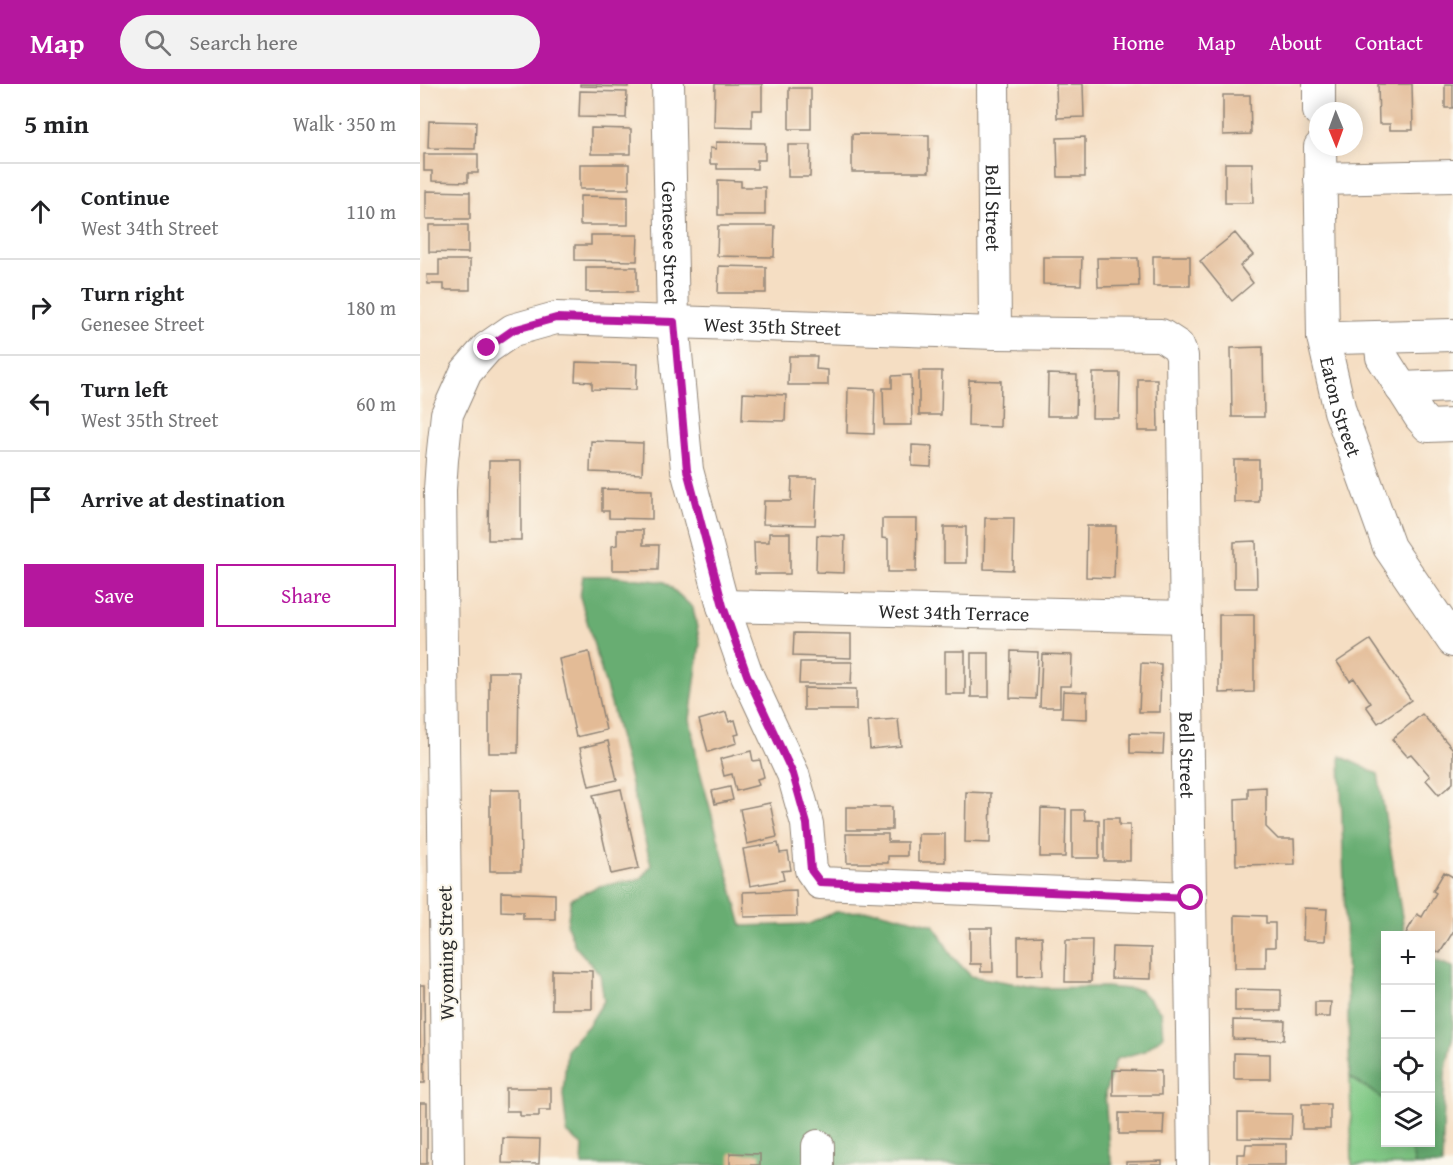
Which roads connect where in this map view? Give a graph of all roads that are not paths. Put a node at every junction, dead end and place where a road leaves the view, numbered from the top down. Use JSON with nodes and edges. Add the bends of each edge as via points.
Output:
{"nodes":[{"id":1,"x":668,"y":84,"type":"edge"},
{"id":2,"x":993,"y":84,"type":"edge"},
{"id":3,"x":1319,"y":84,"type":"edge"},
{"id":4,"x":1319,"y":102,"type":"edge"},
{"id":5,"x":1320,"y":156,"type":"edge"},
{"id":6,"x":1453,"y":176,"type":"edge"},
{"id":7,"x":1320,"y":179,"type":"junction"},
{"id":8,"x":674,"y":322,"type":"junction"},
{"id":9,"x":995,"y":333,"type":"junction"},
{"id":10,"x":1453,"y":335,"type":"edge"},
{"id":11,"x":1323,"y":337,"type":"junction"},
{"id":12,"x":1380,"y":337,"type":"junction"},
{"id":13,"x":1178,"y":346,"type":"joint"},
{"id":14,"x":1453,"y":386,"type":"edge"},
{"id":15,"x":1401,"y":388,"type":"junction"},
{"id":16,"x":1453,"y":425,"type":"edge"},
{"id":17,"x":440,"y":490,"type":"joint"},
{"id":18,"x":723,"y":606,"type":"junction"},
{"id":19,"x":1186,"y":617,"type":"junction"},
{"id":20,"x":1453,"y":641,"type":"edge"},
{"id":21,"x":1191,"y":898,"type":"junction"},
{"id":22,"x":448,"y":1165,"type":"edge"},
{"id":23,"x":1194,"y":1165,"type":"edge"}],
"edges":[{"from":1,"to":8,"type":"street","name":"Genesee Street"},
{"from":2,"to":9,"type":"street","name":"Bell Street"},
{"from":3,"to":4,"type":"street"},
{"from":5,"to":7,"type":"street","name":"Eaton Street"},
{"from":6,"to":7,"type":"street"},
{"from":7,"to":11,"type":"street","name":"Eaton Street"},
{"from":8,"to":9,"type":"street","name":"West 35th Street"},
{"from":8,"to":17,"type":"street","name":"West 35th Street","via":[[556,318],[513,330],[487,348],[466,372],[447,414]]},
{"from":8,"to":18,"type":"street","name":"Genesee Street","via":[[687,470]]},
{"from":9,"to":13,"type":"street","name":"West 35th Street","via":[[1161,336]]},
{"from":10,"to":12,"type":"street"},
{"from":11,"to":12,"type":"street"},
{"from":11,"to":20,"type":"street","name":"Eaton Street","via":[[1340,411],[1389,547]]},
{"from":12,"to":15,"type":"street","via":[[1382,357]]},
{"from":13,"to":19,"type":"street","name":"Bell Street","via":[[1182,356]]},
{"from":14,"to":15,"type":"street"},
{"from":15,"to":16,"type":"street","via":[[1428,426]]},
{"from":17,"to":22,"type":"street","name":"Wyoming Street"},
{"from":18,"to":19,"type":"street","name":"West 34th Terrace"},
{"from":18,"to":21,"type":"street","name":"Genesee Street","via":[[747,675],[793,774],[807,824],[811,870],[820,882]]},
{"from":19,"to":21,"type":"street","name":"Bell Street"},
{"from":21,"to":23,"type":"street","name":"Bell Street"}]}
